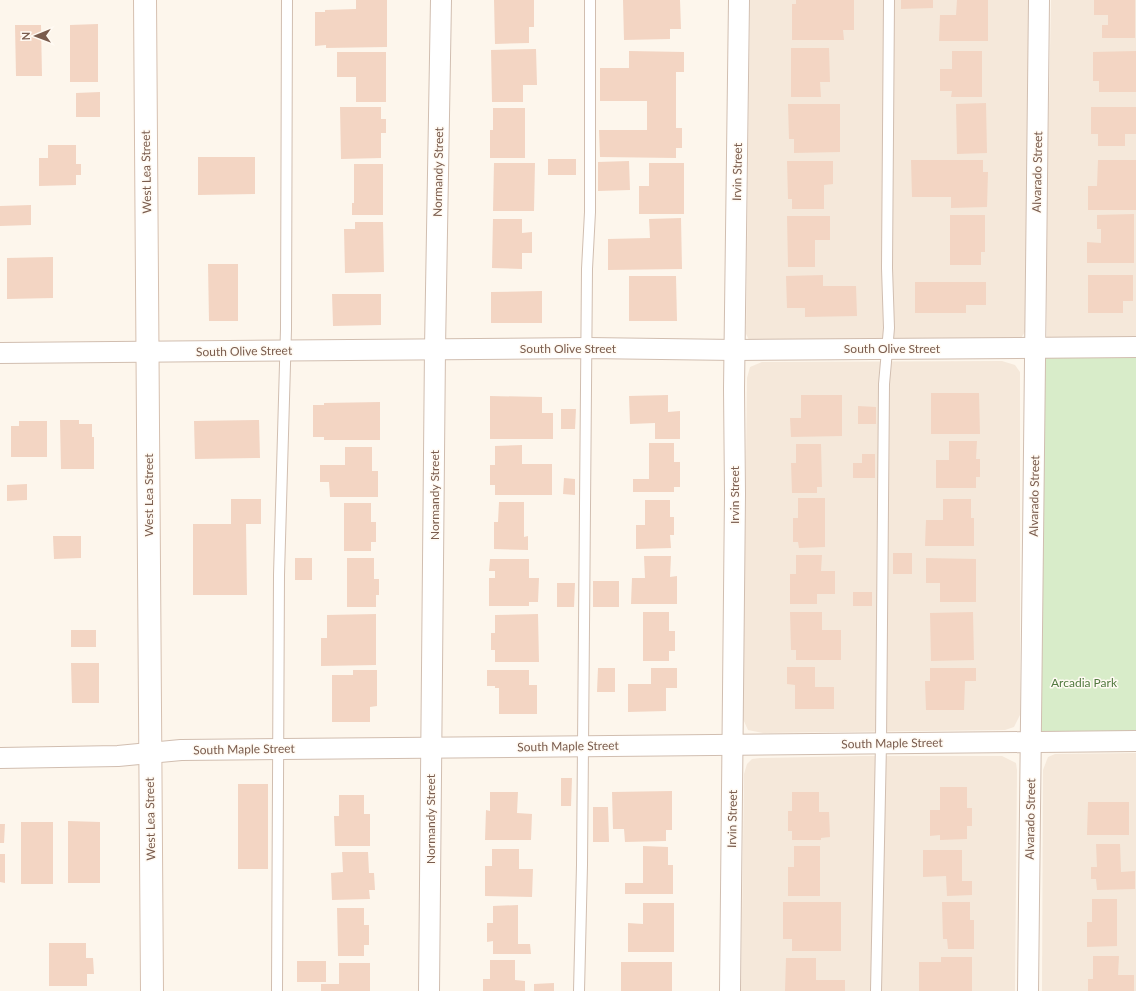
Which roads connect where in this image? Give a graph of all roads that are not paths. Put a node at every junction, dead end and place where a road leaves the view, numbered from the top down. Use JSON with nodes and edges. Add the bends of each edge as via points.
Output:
{"nodes":[{"id":1,"x":145,"y":0,"type":"edge"},
{"id":2,"x":287,"y":0,"type":"edge"},
{"id":3,"x":441,"y":0,"type":"edge"},
{"id":4,"x":590,"y":0,"type":"edge"},
{"id":5,"x":739,"y":0,"type":"edge"},
{"id":6,"x":889,"y":0,"type":"edge"},
{"id":7,"x":1039,"y":0,"type":"edge"},
{"id":8,"x":1035,"y":347,"type":"junction"},
{"id":9,"x":1136,"y":347,"type":"edge"},
{"id":10,"x":435,"y":348,"type":"junction"},
{"id":11,"x":588,"y":348,"type":"junction"},
{"id":12,"x":888,"y":348,"type":"junction"},
{"id":13,"x":285,"y":350,"type":"junction"},
{"id":14,"x":735,"y":350,"type":"junction"},
{"id":15,"x":148,"y":352,"type":"junction"},
{"id":16,"x":0,"y":353,"type":"edge"},
{"id":17,"x":1031,"y":741,"type":"junction"},
{"id":18,"x":1136,"y":742,"type":"edge"},
{"id":19,"x":882,"y":743,"type":"junction"},
{"id":20,"x":733,"y":745,"type":"junction"},
{"id":21,"x":583,"y":746,"type":"junction"},
{"id":22,"x":431,"y":748,"type":"junction"},
{"id":23,"x":279,"y":749,"type":"junction"},
{"id":24,"x":149,"y":753,"type":"junction"},
{"id":25,"x":0,"y":758,"type":"edge"},
{"id":26,"x":152,"y":991,"type":"edge"},
{"id":27,"x":277,"y":991,"type":"edge"},
{"id":28,"x":429,"y":991,"type":"edge"},
{"id":29,"x":579,"y":991,"type":"edge"},
{"id":30,"x":730,"y":991,"type":"edge"},
{"id":31,"x":876,"y":991,"type":"edge"},
{"id":32,"x":1028,"y":991,"type":"edge"}],
"edges":[{"from":1,"to":15,"type":"main road","name":"West Lea Street"},
{"from":2,"to":13,"type":"lane"},
{"from":3,"to":10,"type":"street","name":"Normandy Street"},
{"from":4,"to":11,"type":"lane"},
{"from":5,"to":14,"type":"street","name":"Irvin Street"},
{"from":6,"to":12,"type":"lane"},
{"from":7,"to":8,"type":"street","name":"Alvarado Street"},
{"from":8,"to":9,"type":"street","name":"South Olive Street"},
{"from":8,"to":12,"type":"street","name":"South Olive Street"},
{"from":8,"to":17,"type":"street","name":"Alvarado Street"},
{"from":10,"to":11,"type":"street","name":"South Olive Street"},
{"from":10,"to":13,"type":"street","name":"South Olive Street"},
{"from":10,"to":22,"type":"street","name":"Normandy Street"},
{"from":11,"to":14,"type":"street","name":"South Olive Street"},
{"from":11,"to":21,"type":"lane"},
{"from":12,"to":14,"type":"street","name":"South Olive Street"},
{"from":12,"to":19,"type":"lane","via":[[884,384]]},
{"from":13,"to":15,"type":"street","name":"South Olive Street"},
{"from":13,"to":23,"type":"lane","via":[[279,575]]},
{"from":14,"to":20,"type":"street","name":"Irvin Street"},
{"from":15,"to":16,"type":"street","name":"South Olive Street"},
{"from":15,"to":24,"type":"main road","name":"West Lea Street"},
{"from":17,"to":18,"type":"street","name":"South Maple Street"},
{"from":17,"to":19,"type":"street","name":"South Maple Street"},
{"from":17,"to":32,"type":"street","name":"Alvarado Street"},
{"from":19,"to":20,"type":"street","name":"South Maple Street"},
{"from":19,"to":31,"type":"lane"},
{"from":20,"to":21,"type":"street","name":"South Maple Street"},
{"from":20,"to":30,"type":"street","name":"Irvin Street"},
{"from":21,"to":22,"type":"street","name":"South Maple Street"},
{"from":21,"to":29,"type":"lane"},
{"from":22,"to":23,"type":"street","name":"South Maple Street"},
{"from":22,"to":28,"type":"street","name":"Normandy Street"},
{"from":23,"to":24,"type":"street","name":"South Maple Street","via":[[181,750]]},
{"from":23,"to":27,"type":"lane"},
{"from":24,"to":25,"type":"street","name":"South Maple Street"},
{"from":24,"to":26,"type":"main road","name":"West Lea Street"}]}
